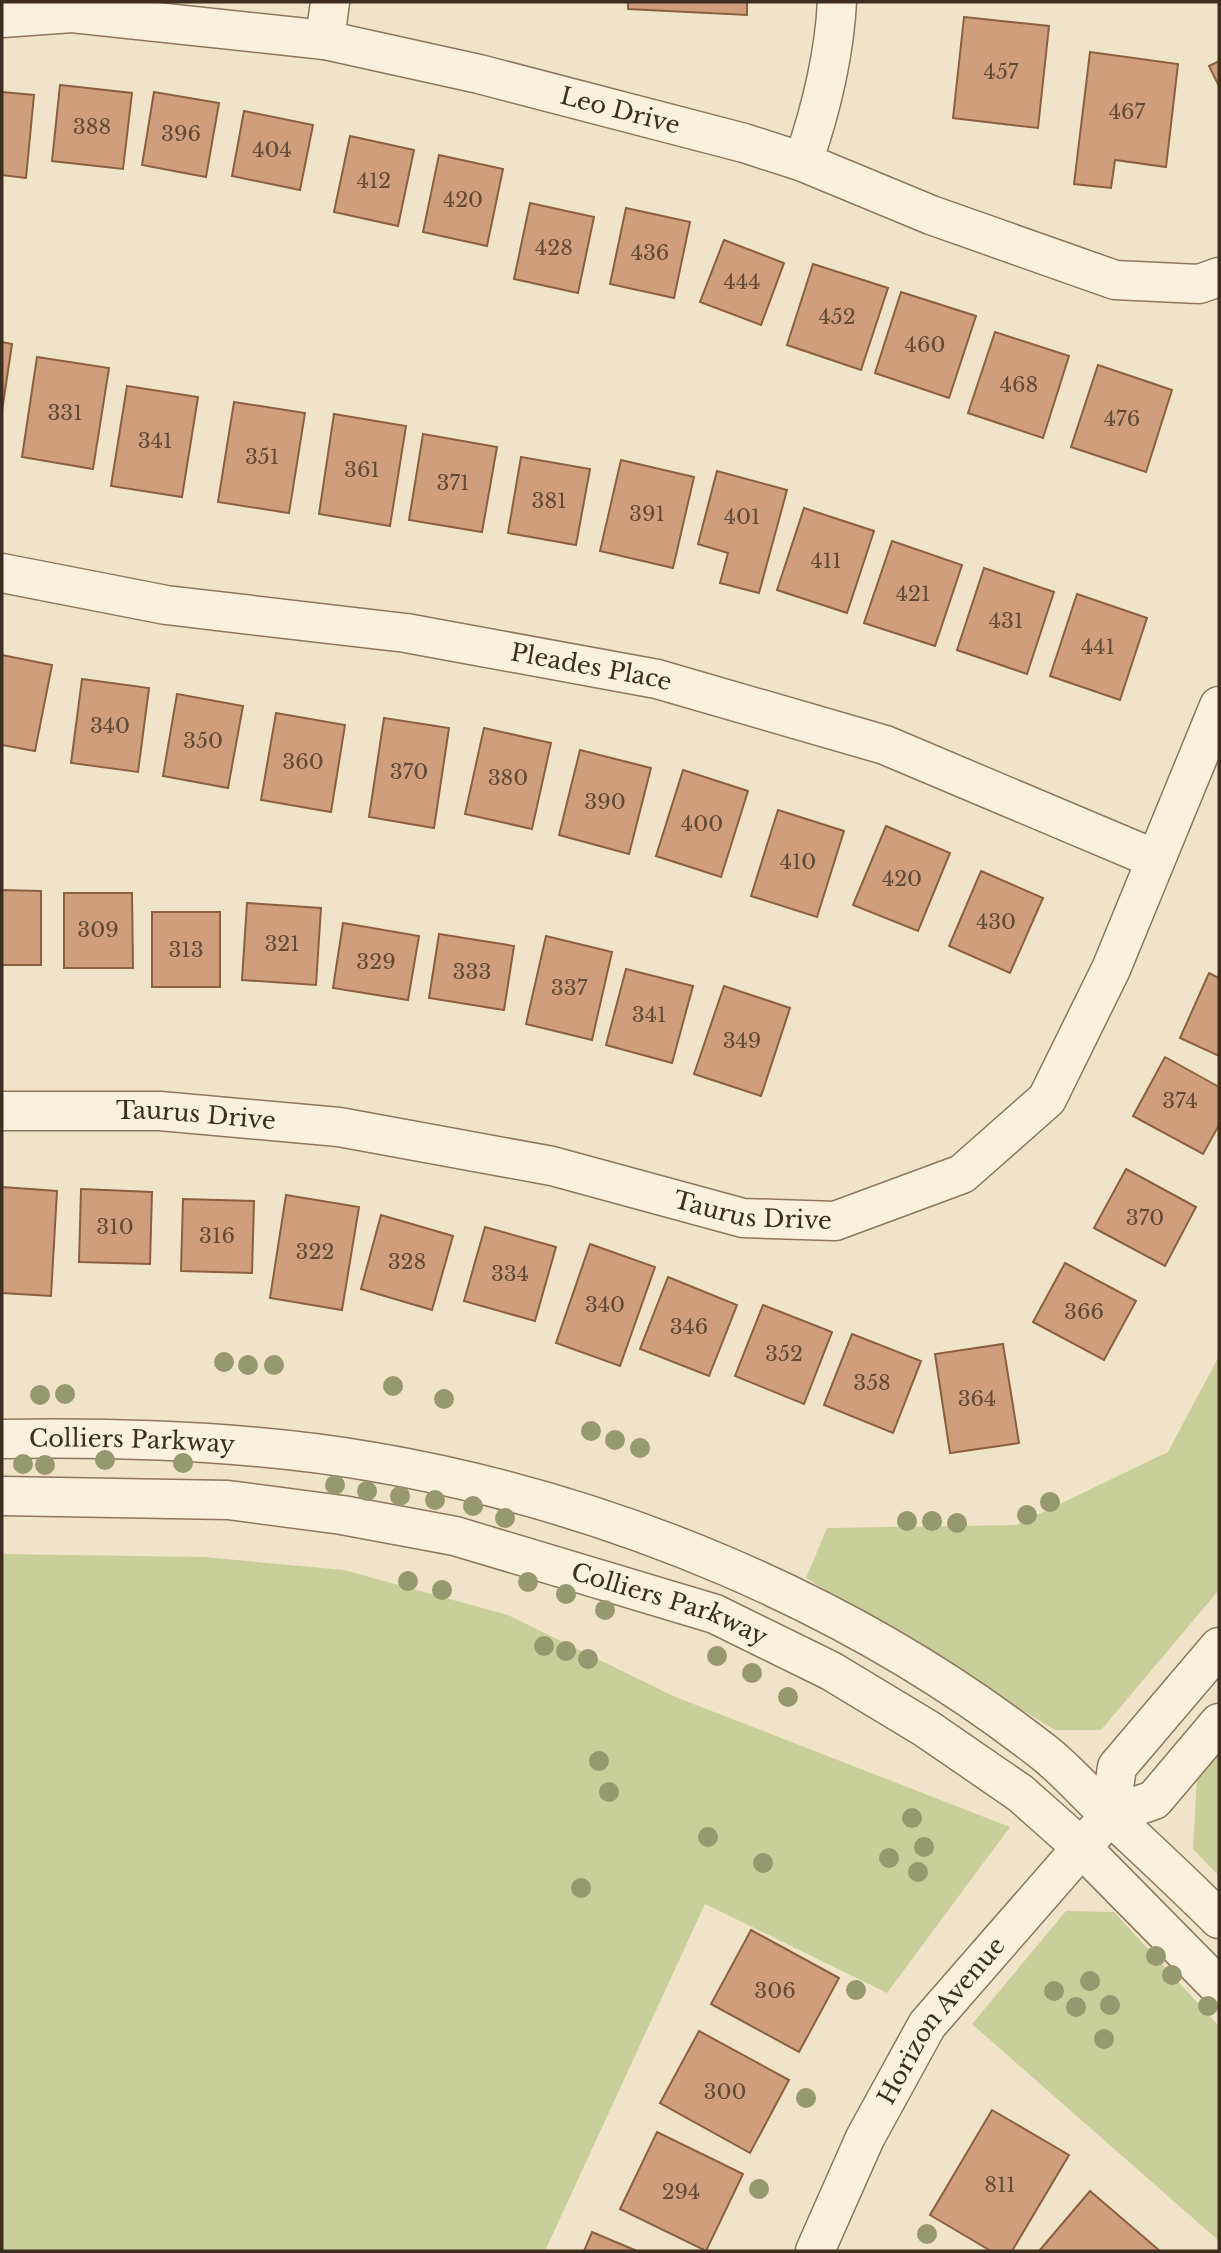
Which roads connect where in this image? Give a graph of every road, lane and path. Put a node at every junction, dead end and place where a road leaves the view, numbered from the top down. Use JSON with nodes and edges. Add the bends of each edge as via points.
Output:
{"nodes":[{"id":1,"x":330,"y":2,"type":"edge"},
{"id":2,"x":837,"y":2,"type":"edge"},
{"id":3,"x":2,"y":18,"type":"edge"},
{"id":4,"x":325,"y":40,"type":"junction"},
{"id":5,"x":803,"y":163,"type":"junction"},
{"id":6,"x":1219,"y":277,"type":"edge"},
{"id":7,"x":2,"y":573,"type":"edge"},
{"id":8,"x":1219,"y":706,"type":"edge"},
{"id":9,"x":1155,"y":859,"type":"junction"},
{"id":10,"x":2,"y":1111,"type":"edge"},
{"id":11,"x":2,"y":1439,"type":"edge"},
{"id":12,"x":2,"y":1496,"type":"edge"},
{"id":13,"x":1219,"y":1647,"type":"edge"},
{"id":14,"x":1219,"y":1723,"type":"edge"},
{"id":15,"x":1110,"y":1815,"type":"junction"},
{"id":16,"x":1081,"y":1847,"type":"junction"},
{"id":17,"x":1219,"y":1919,"type":"edge"},
{"id":18,"x":1219,"y":1987,"type":"edge"},
{"id":19,"x":815,"y":2251,"type":"edge"}],
"edges":[{"from":1,"to":4,"type":"street"},
{"from":2,"to":5,"type":"street","via":[[835,40]]},
{"from":3,"to":4,"type":"street","name":"Leo Drive","via":[[72,13]]},
{"from":4,"to":5,"type":"street","name":"Leo Drive","via":[[479,74],[744,143]]},
{"from":5,"to":6,"type":"street","name":"Leo Drive","via":[[931,215],[1115,280],[1199,284]]},
{"from":7,"to":9,"type":"street","name":"Pleades Place","via":[[166,605],[406,633],[657,679],[885,745]]},
{"from":8,"to":9,"type":"street","name":"Taurus Drive"},
{"from":9,"to":10,"type":"street","name":"Taurus Drive","via":[[1111,969],[1047,1099],[962,1174],[835,1221],[743,1218],[552,1166],[339,1127],[160,1111]]},
{"from":11,"to":15,"type":"street","name":"Colliers Parkway","via":[[234,1446],[374,1462],[586,1514],[787,1594],[884,1646],[1044,1752]]},
{"from":12,"to":16,"type":"street","name":"Colliers Parkway","via":[[228,1500],[342,1515],[455,1536],[715,1614],[831,1671],[928,1729],[1020,1793]]},
{"from":13,"to":15,"type":"street","via":[[1117,1767]]},
{"from":14,"to":15,"type":"street","via":[[1154,1800]]},
{"from":15,"to":16,"type":"street","name":"Horizon Avenue"},
{"from":15,"to":17,"type":"street","name":"Colliers Parkway"},
{"from":16,"to":18,"type":"street","name":"Colliers Parkway"},
{"from":16,"to":19,"type":"street","name":"Horizon Avenue","via":[[927,2025],[865,2138]]}]}
